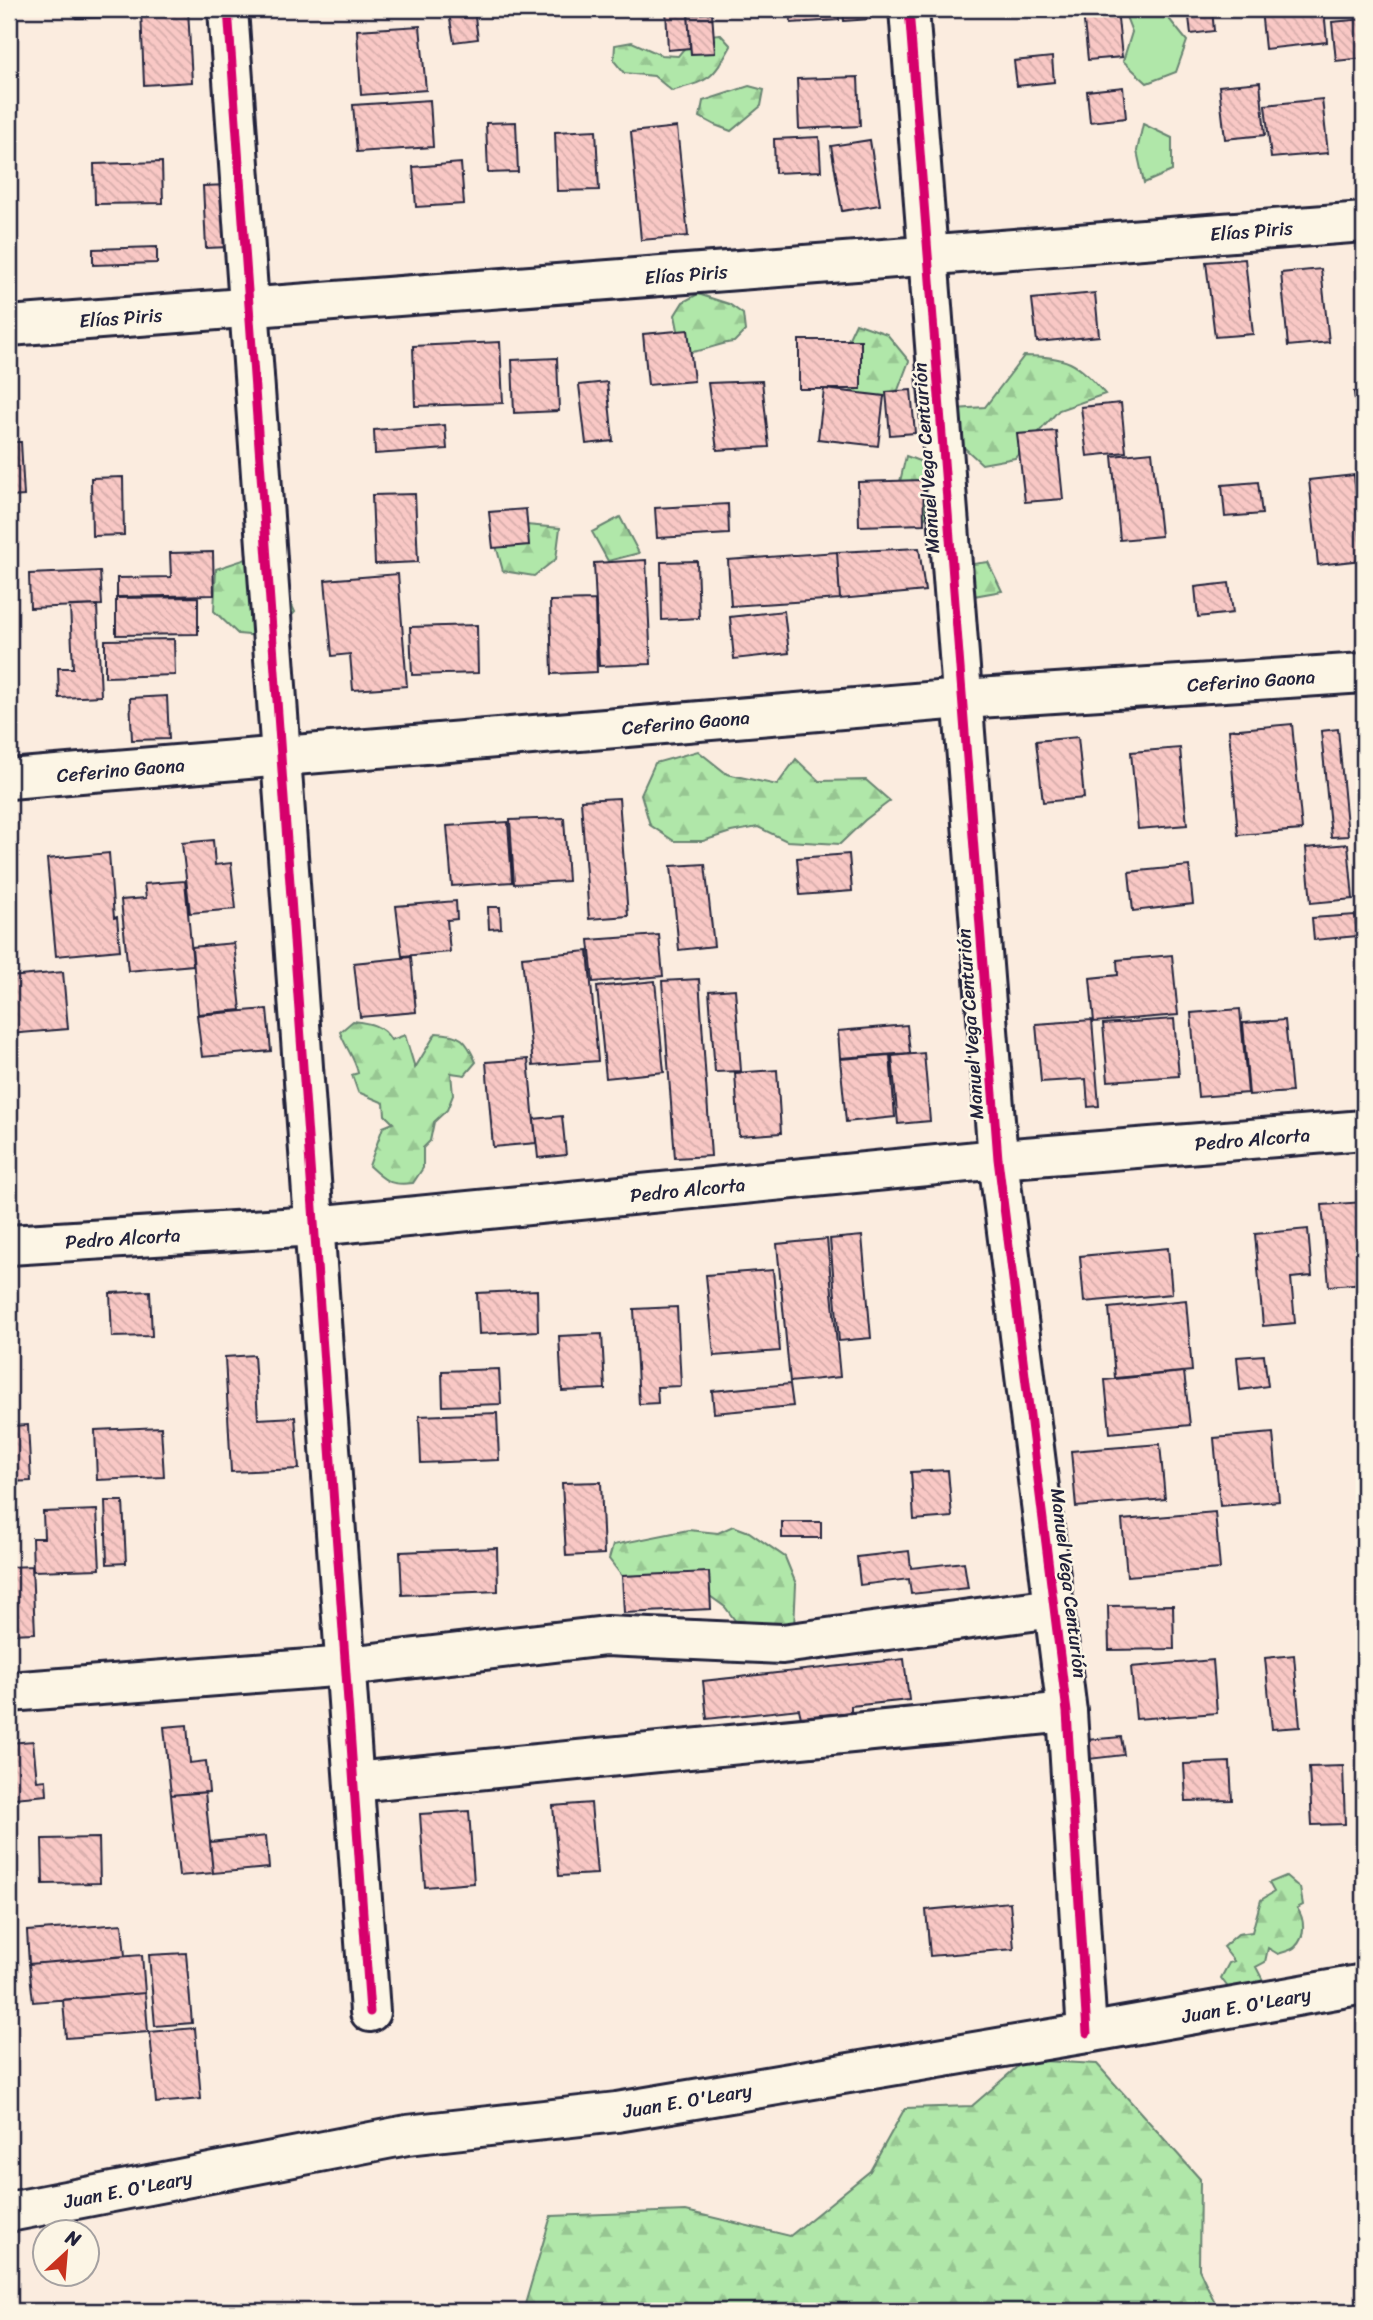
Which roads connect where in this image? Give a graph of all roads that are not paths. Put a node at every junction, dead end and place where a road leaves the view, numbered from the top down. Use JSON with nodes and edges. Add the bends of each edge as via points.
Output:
{"nodes":[{"id":1,"x":229,"y":9,"type":"edge"},
{"id":2,"x":909,"y":9,"type":"edge"},
{"id":3,"x":1364,"y":222,"type":"edge"},
{"id":4,"x":928,"y":254,"type":"junction"},
{"id":5,"x":251,"y":307,"type":"junction"},
{"id":6,"x":9,"y":326,"type":"edge"},
{"id":7,"x":1364,"y":673,"type":"edge"},
{"id":8,"x":962,"y":699,"type":"junction"},
{"id":9,"x":283,"y":758,"type":"junction"},
{"id":10,"x":9,"y":779,"type":"edge"},
{"id":11,"x":1364,"y":1130,"type":"edge"},
{"id":12,"x":998,"y":1159,"type":"junction"},
{"id":13,"x":315,"y":1226,"type":"junction"},
{"id":14,"x":9,"y":1245,"type":"edge"},
{"id":15,"x":1054,"y":1608,"type":"junction"},
{"id":16,"x":346,"y":1666,"type":"junction"},
{"id":17,"x":9,"y":1692,"type":"edge"},
{"id":18,"x":1067,"y":1712,"type":"junction"},
{"id":19,"x":354,"y":1782,"type":"junction"},
{"id":20,"x":1364,"y":1984,"type":"edge"},
{"id":21,"x":370,"y":2012,"type":"dead end"},
{"id":22,"x":1087,"y":2034,"type":"junction"},
{"id":23,"x":9,"y":2212,"type":"edge"}],
"edges":[{"from":1,"to":5,"type":"street"},
{"from":2,"to":4,"type":"street","name":"Manuel Vega Centurión"},
{"from":3,"to":4,"type":"street","name":"Elías Piris"},
{"from":4,"to":5,"type":"street","name":"Elías Piris"},
{"from":4,"to":8,"type":"street","name":"Manuel Vega Centurión"},
{"from":5,"to":6,"type":"street","name":"Elías Piris"},
{"from":5,"to":9,"type":"street"},
{"from":7,"to":8,"type":"street","name":"Ceferino Gaona"},
{"from":8,"to":9,"type":"street","name":"Ceferino Gaona"},
{"from":8,"to":12,"type":"street","name":"Manuel Vega Centurión"},
{"from":9,"to":10,"type":"street","name":"Ceferino Gaona"},
{"from":9,"to":13,"type":"street"},
{"from":11,"to":12,"type":"street","name":"Pedro Alcorta"},
{"from":12,"to":13,"type":"street","name":"Pedro Alcorta"},
{"from":12,"to":15,"type":"street","name":"Manuel Vega Centurión"},
{"from":13,"to":14,"type":"street","name":"Pedro Alcorta"},
{"from":13,"to":16,"type":"street"},
{"from":15,"to":16,"type":"street","via":[[782,1644],[606,1636]]},
{"from":15,"to":18,"type":"street","name":"Manuel Vega Centurión"},
{"from":16,"to":17,"type":"street"},
{"from":16,"to":19,"type":"street"},
{"from":18,"to":19,"type":"street"},
{"from":18,"to":22,"type":"street","name":"Manuel Vega Centurión"},
{"from":19,"to":21,"type":"street"},
{"from":20,"to":22,"type":"street","name":"Juan E. O'Leary"},
{"from":22,"to":23,"type":"street","name":"Juan E. O'Leary","via":[[617,2112],[407,2135]]}]}
